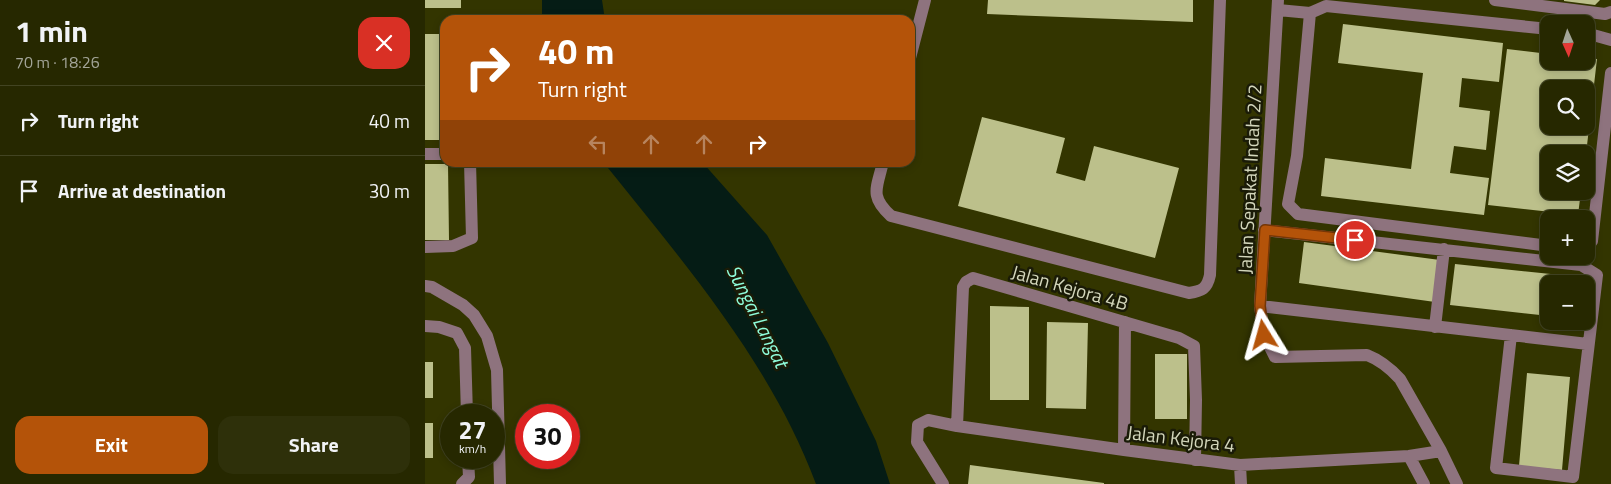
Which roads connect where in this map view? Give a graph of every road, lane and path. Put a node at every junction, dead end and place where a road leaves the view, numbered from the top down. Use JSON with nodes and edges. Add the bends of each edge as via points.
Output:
{"nodes":[{"id":1,"x":925,"y":0,"type":"edge"},
{"id":2,"x":1220,"y":0,"type":"edge"},
{"id":3,"x":1495,"y":0,"type":"edge"},
{"id":4,"x":1322,"y":3,"type":"edge"},
{"id":5,"x":1278,"y":5,"type":"edge"},
{"id":6,"x":1611,"y":12,"type":"edge"},
{"id":7,"x":1310,"y":13,"type":"junction"},
{"id":8,"x":1540,"y":28,"type":"edge"},
{"id":9,"x":1595,"y":35,"type":"edge"},
{"id":10,"x":915,"y":39,"type":"edge"},
{"id":11,"x":1611,"y":40,"type":"edge"},
{"id":12,"x":1611,"y":73,"type":"edge"},
{"id":13,"x":425,"y":154,"type":"edge"},
{"id":14,"x":440,"y":154,"type":"edge"},
{"id":15,"x":470,"y":167,"type":"edge"},
{"id":16,"x":882,"y":167,"type":"edge"},
{"id":17,"x":1595,"y":214,"type":"edge"},
{"id":18,"x":1265,"y":230,"type":"junction"},
{"id":19,"x":1540,"y":245,"type":"edge"},
{"id":20,"x":425,"y":248,"type":"edge"},
{"id":21,"x":1444,"y":249,"type":"junction"},
{"id":22,"x":425,"y":286,"type":"edge"},
{"id":23,"x":1260,"y":306,"type":"junction"},
{"id":24,"x":1125,"y":322,"type":"junction"},
{"id":25,"x":425,"y":326,"type":"edge"},
{"id":26,"x":1435,"y":327,"type":"junction"},
{"id":27,"x":1511,"y":335,"type":"junction"},
{"id":28,"x":1588,"y":344,"type":"junction"},
{"id":29,"x":467,"y":404,"type":"edge"},
{"id":30,"x":957,"y":426,"type":"junction"},
{"id":31,"x":1124,"y":450,"type":"junction"},
{"id":32,"x":1441,"y":451,"type":"junction"},
{"id":33,"x":1409,"y":456,"type":"junction"},
{"id":34,"x":1195,"y":460,"type":"junction"},
{"id":35,"x":1241,"y":465,"type":"junction"},
{"id":36,"x":469,"y":469,"type":"edge"},
{"id":37,"x":462,"y":484,"type":"edge"},
{"id":38,"x":500,"y":484,"type":"edge"},
{"id":39,"x":943,"y":484,"type":"edge"},
{"id":40,"x":1241,"y":484,"type":"edge"},
{"id":41,"x":1424,"y":484,"type":"edge"},
{"id":42,"x":1457,"y":484,"type":"edge"}],
"edges":[{"from":1,"to":10,"type":"street"},
{"from":2,"to":16,"type":"street","via":[[1210,275],[1208,285],[1201,291],[1189,293],[891,216],[877,200]]},
{"from":3,"to":6,"type":"street","via":[[1605,14]]},
{"from":4,"to":7,"type":"street"},
{"from":4,"to":8,"type":"street"},
{"from":5,"to":7,"type":"street"},
{"from":5,"to":18,"type":"street","name":"Jalan Sepakat Indah 2/2"},
{"from":7,"to":19,"type":"street","via":[[1297,156],[1288,204],[1298,214]]},
{"from":9,"to":11,"type":"street"},
{"from":12,"to":17,"type":"street"},
{"from":13,"to":14,"type":"street"},
{"from":15,"to":20,"type":"street","via":[[472,238],[453,246]]},
{"from":18,"to":21,"type":"street"},
{"from":18,"to":23,"type":"street","name":"Jalan Sepakat Indah 2/2"},
{"from":21,"to":26,"type":"street"},
{"from":21,"to":28,"type":"street","via":[[1581,266],[1597,275]]},
{"from":22,"to":38,"type":"street","via":[[463,305],[474,315],[487,336],[497,370]]},
{"from":23,"to":26,"type":"street"},
{"from":23,"to":32,"type":"street","name":"Jalan Sepakat Indah 2/2","via":[[1264,335],[1275,357],[1367,355],[1391,370],[1400,379]]},
{"from":24,"to":30,"type":"street","name":"Jalan Kejora 4B","via":[[973,278],[966,282],[963,287]]},
{"from":24,"to":31,"type":"street"},
{"from":24,"to":34,"type":"street","name":"Jalan Kejora 4B","via":[[1179,338],[1194,346]]},
{"from":25,"to":29,"type":"street","via":[[457,333],[465,348]]},
{"from":26,"to":27,"type":"street"},
{"from":27,"to":28,"type":"street"},
{"from":27,"to":28,"type":"street","via":[[1496,468],[1573,477]]},
{"from":30,"to":31,"type":"street","name":"Jalan Kejora 4"},
{"from":30,"to":39,"type":"street","name":"Jalan Kejora 4","via":[[927,420],[918,425],[917,442]]},
{"from":31,"to":34,"type":"street","name":"Jalan Kejora 4"},
{"from":32,"to":33,"type":"street","name":"Jalan Kejora 4"},
{"from":32,"to":42,"type":"street"},
{"from":33,"to":35,"type":"street","name":"Jalan Kejora 4"},
{"from":33,"to":41,"type":"street"},
{"from":34,"to":35,"type":"street","name":"Jalan Kejora 4"},
{"from":35,"to":40,"type":"street"},
{"from":36,"to":37,"type":"street","via":[[469,478]]}]}
